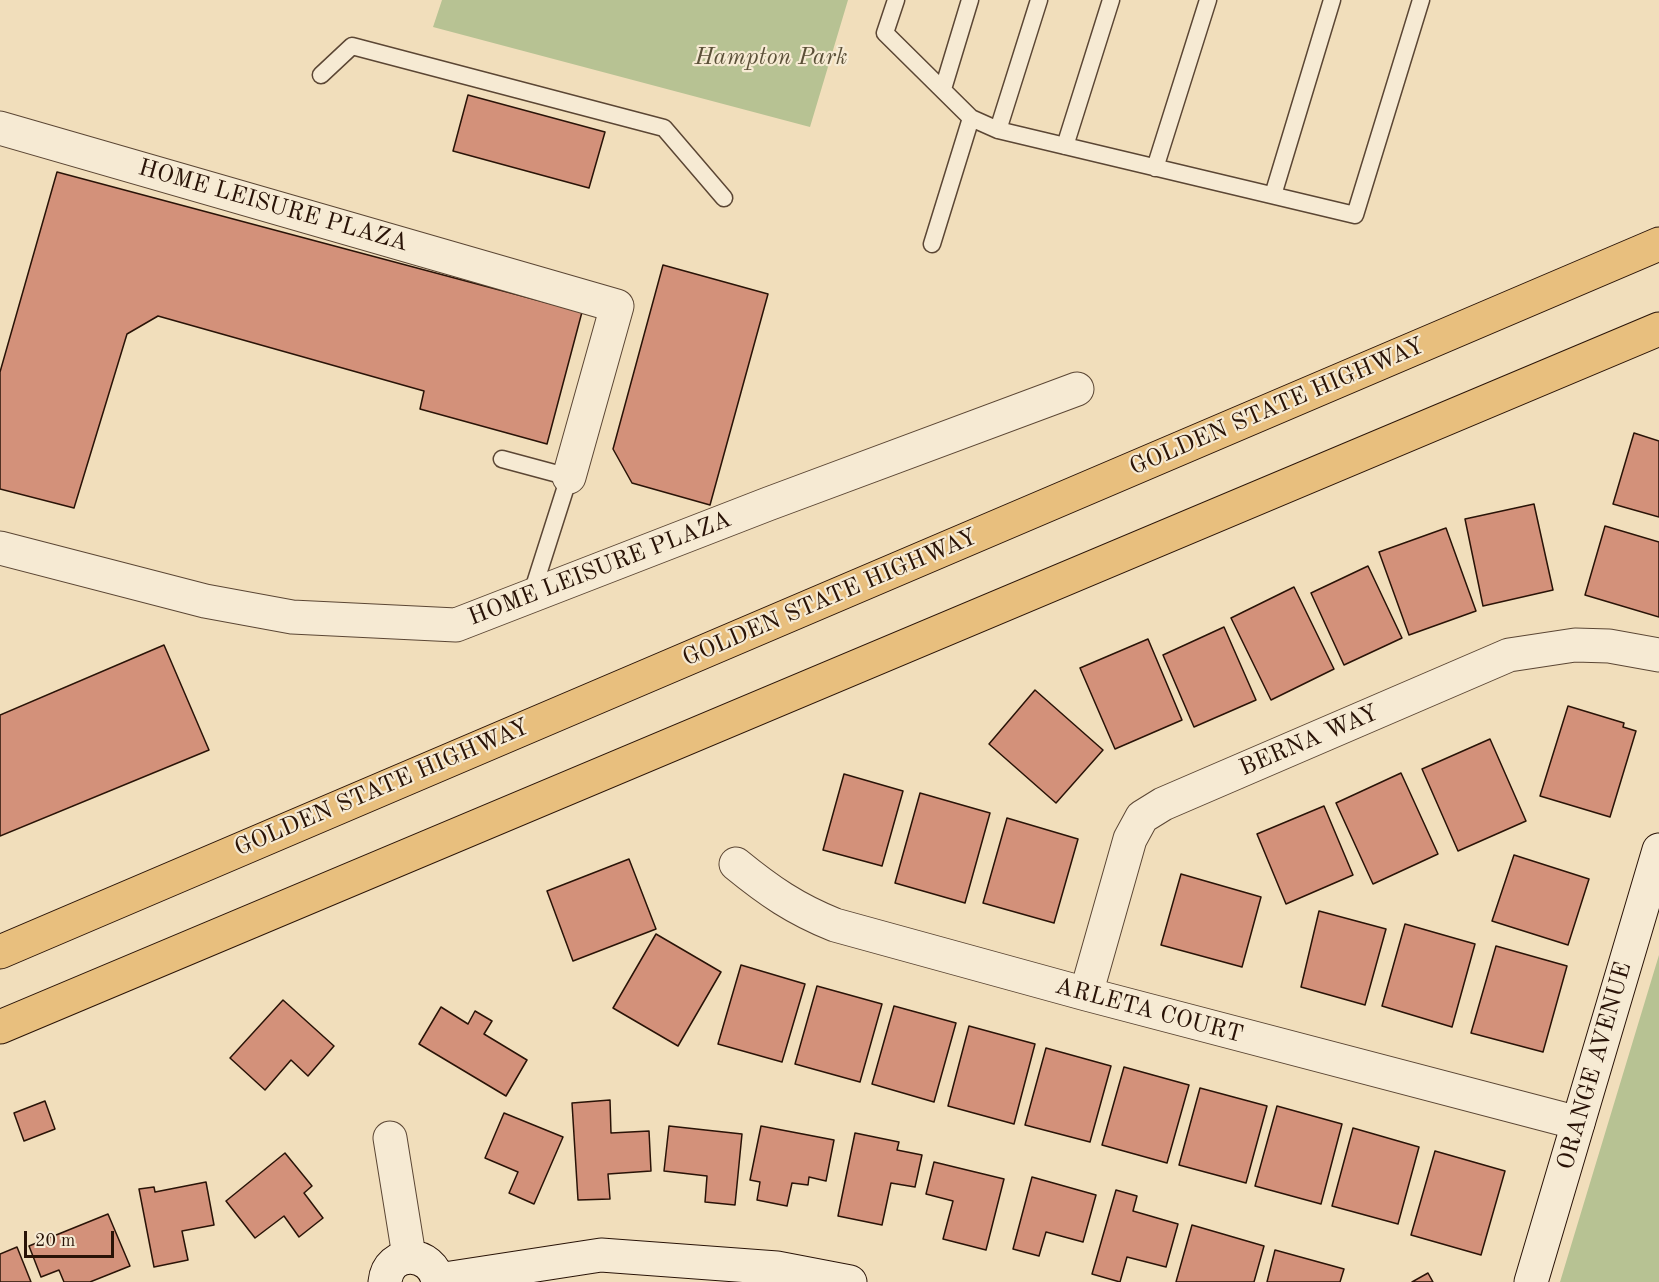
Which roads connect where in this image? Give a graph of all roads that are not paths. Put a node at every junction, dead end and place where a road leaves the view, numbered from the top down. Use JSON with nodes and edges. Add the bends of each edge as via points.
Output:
{"nodes":[{"id":1,"x":896,"y":0,"type":"edge"},
{"id":2,"x":970,"y":0,"type":"edge"},
{"id":3,"x":1039,"y":0,"type":"edge"},
{"id":4,"x":1111,"y":0,"type":"edge"},
{"id":5,"x":1208,"y":0,"type":"edge"},
{"id":6,"x":1332,"y":0,"type":"edge"},
{"id":7,"x":1420,"y":0,"type":"edge"},
{"id":8,"x":321,"y":75,"type":"dead end"},
{"id":9,"x":943,"y":89,"type":"junction"},
{"id":10,"x":971,"y":118,"type":"junction"},
{"id":11,"x":0,"y":128,"type":"edge"},
{"id":12,"x":998,"y":130,"type":"junction"},
{"id":13,"x":1065,"y":146,"type":"junction"},
{"id":14,"x":1155,"y":168,"type":"junction"},
{"id":15,"x":1273,"y":195,"type":"junction"},
{"id":16,"x":724,"y":198,"type":"dead end"},
{"id":17,"x":932,"y":244,"type":"dead end"},
{"id":18,"x":1659,"y":244,"type":"edge"},
{"id":19,"x":1659,"y":329,"type":"edge"},
{"id":20,"x":1077,"y":389,"type":"dead end"},
{"id":21,"x":502,"y":459,"type":"dead end"},
{"id":22,"x":569,"y":477,"type":"junction"},
{"id":23,"x":0,"y":548,"type":"edge"},
{"id":24,"x":531,"y":597,"type":"junction"},
{"id":25,"x":1659,"y":655,"type":"edge"},
{"id":26,"x":1659,"y":849,"type":"edge"},
{"id":27,"x":736,"y":864,"type":"dead end"},
{"id":28,"x":0,"y":951,"type":"edge"},
{"id":29,"x":1086,"y":994,"type":"junction"},
{"id":30,"x":0,"y":1027,"type":"edge"},
{"id":31,"x":1578,"y":1123,"type":"junction"},
{"id":32,"x":390,"y":1138,"type":"dead end"},
{"id":33,"x":409,"y":1256,"type":"junction"},
{"id":34,"x":438,"y":1281,"type":"edge"},
{"id":35,"x":385,"y":1282,"type":"edge"},
{"id":36,"x":850,"y":1282,"type":"edge"},
{"id":37,"x":1531,"y":1282,"type":"edge"}],
"edges":[{"from":1,"to":9,"type":"lane","via":[[885,33]]},
{"from":2,"to":9,"type":"lane"},
{"from":3,"to":12,"type":"lane"},
{"from":4,"to":13,"type":"lane"},
{"from":5,"to":14,"type":"lane"},
{"from":6,"to":15,"type":"lane"},
{"from":7,"to":15,"type":"lane","via":[[1354,215]]},
{"from":8,"to":16,"type":"lane","via":[[352,46],[664,128]]},
{"from":9,"to":10,"type":"lane"},
{"from":10,"to":12,"type":"lane"},
{"from":10,"to":17,"type":"lane"},
{"from":11,"to":22,"type":"street","name":"HOME LEISURE PLAZA","via":[[617,306]]},
{"from":12,"to":13,"type":"lane"},
{"from":13,"to":14,"type":"lane"},
{"from":14,"to":15,"type":"lane"},
{"from":18,"to":28,"type":"highway","name":"GOLDEN STATE HIGHWAY"},
{"from":19,"to":30,"type":"highway"},
{"from":20,"to":24,"type":"street","name":"HOME LEISURE PLAZA"},
{"from":21,"to":22,"type":"lane"},
{"from":22,"to":24,"type":"lane"},
{"from":23,"to":24,"type":"street","name":"HOME LEISURE PLAZA","via":[[205,601],[292,617],[456,626]]},
{"from":25,"to":29,"type":"street","name":"BERNA WAY","via":[[1609,646],[1575,645],[1509,655],[1163,804],[1142,817],[1130,839]]},
{"from":26,"to":31,"type":"street","name":"ORANGE AVENUE"},
{"from":27,"to":29,"type":"street","name":"ARLETA COURT","via":[[801,912]]},
{"from":29,"to":31,"type":"street","name":"ARLETA COURT"},
{"from":31,"to":37,"type":"street","name":"ORANGE AVENUE"},
{"from":32,"to":33,"type":"street"},
{"from":33,"to":34,"type":"street","via":[[428,1262]]},
{"from":33,"to":35,"type":"street","via":[[390,1266]]},
{"from":34,"to":36,"type":"street","via":[[601,1255],[777,1268]]}]}
